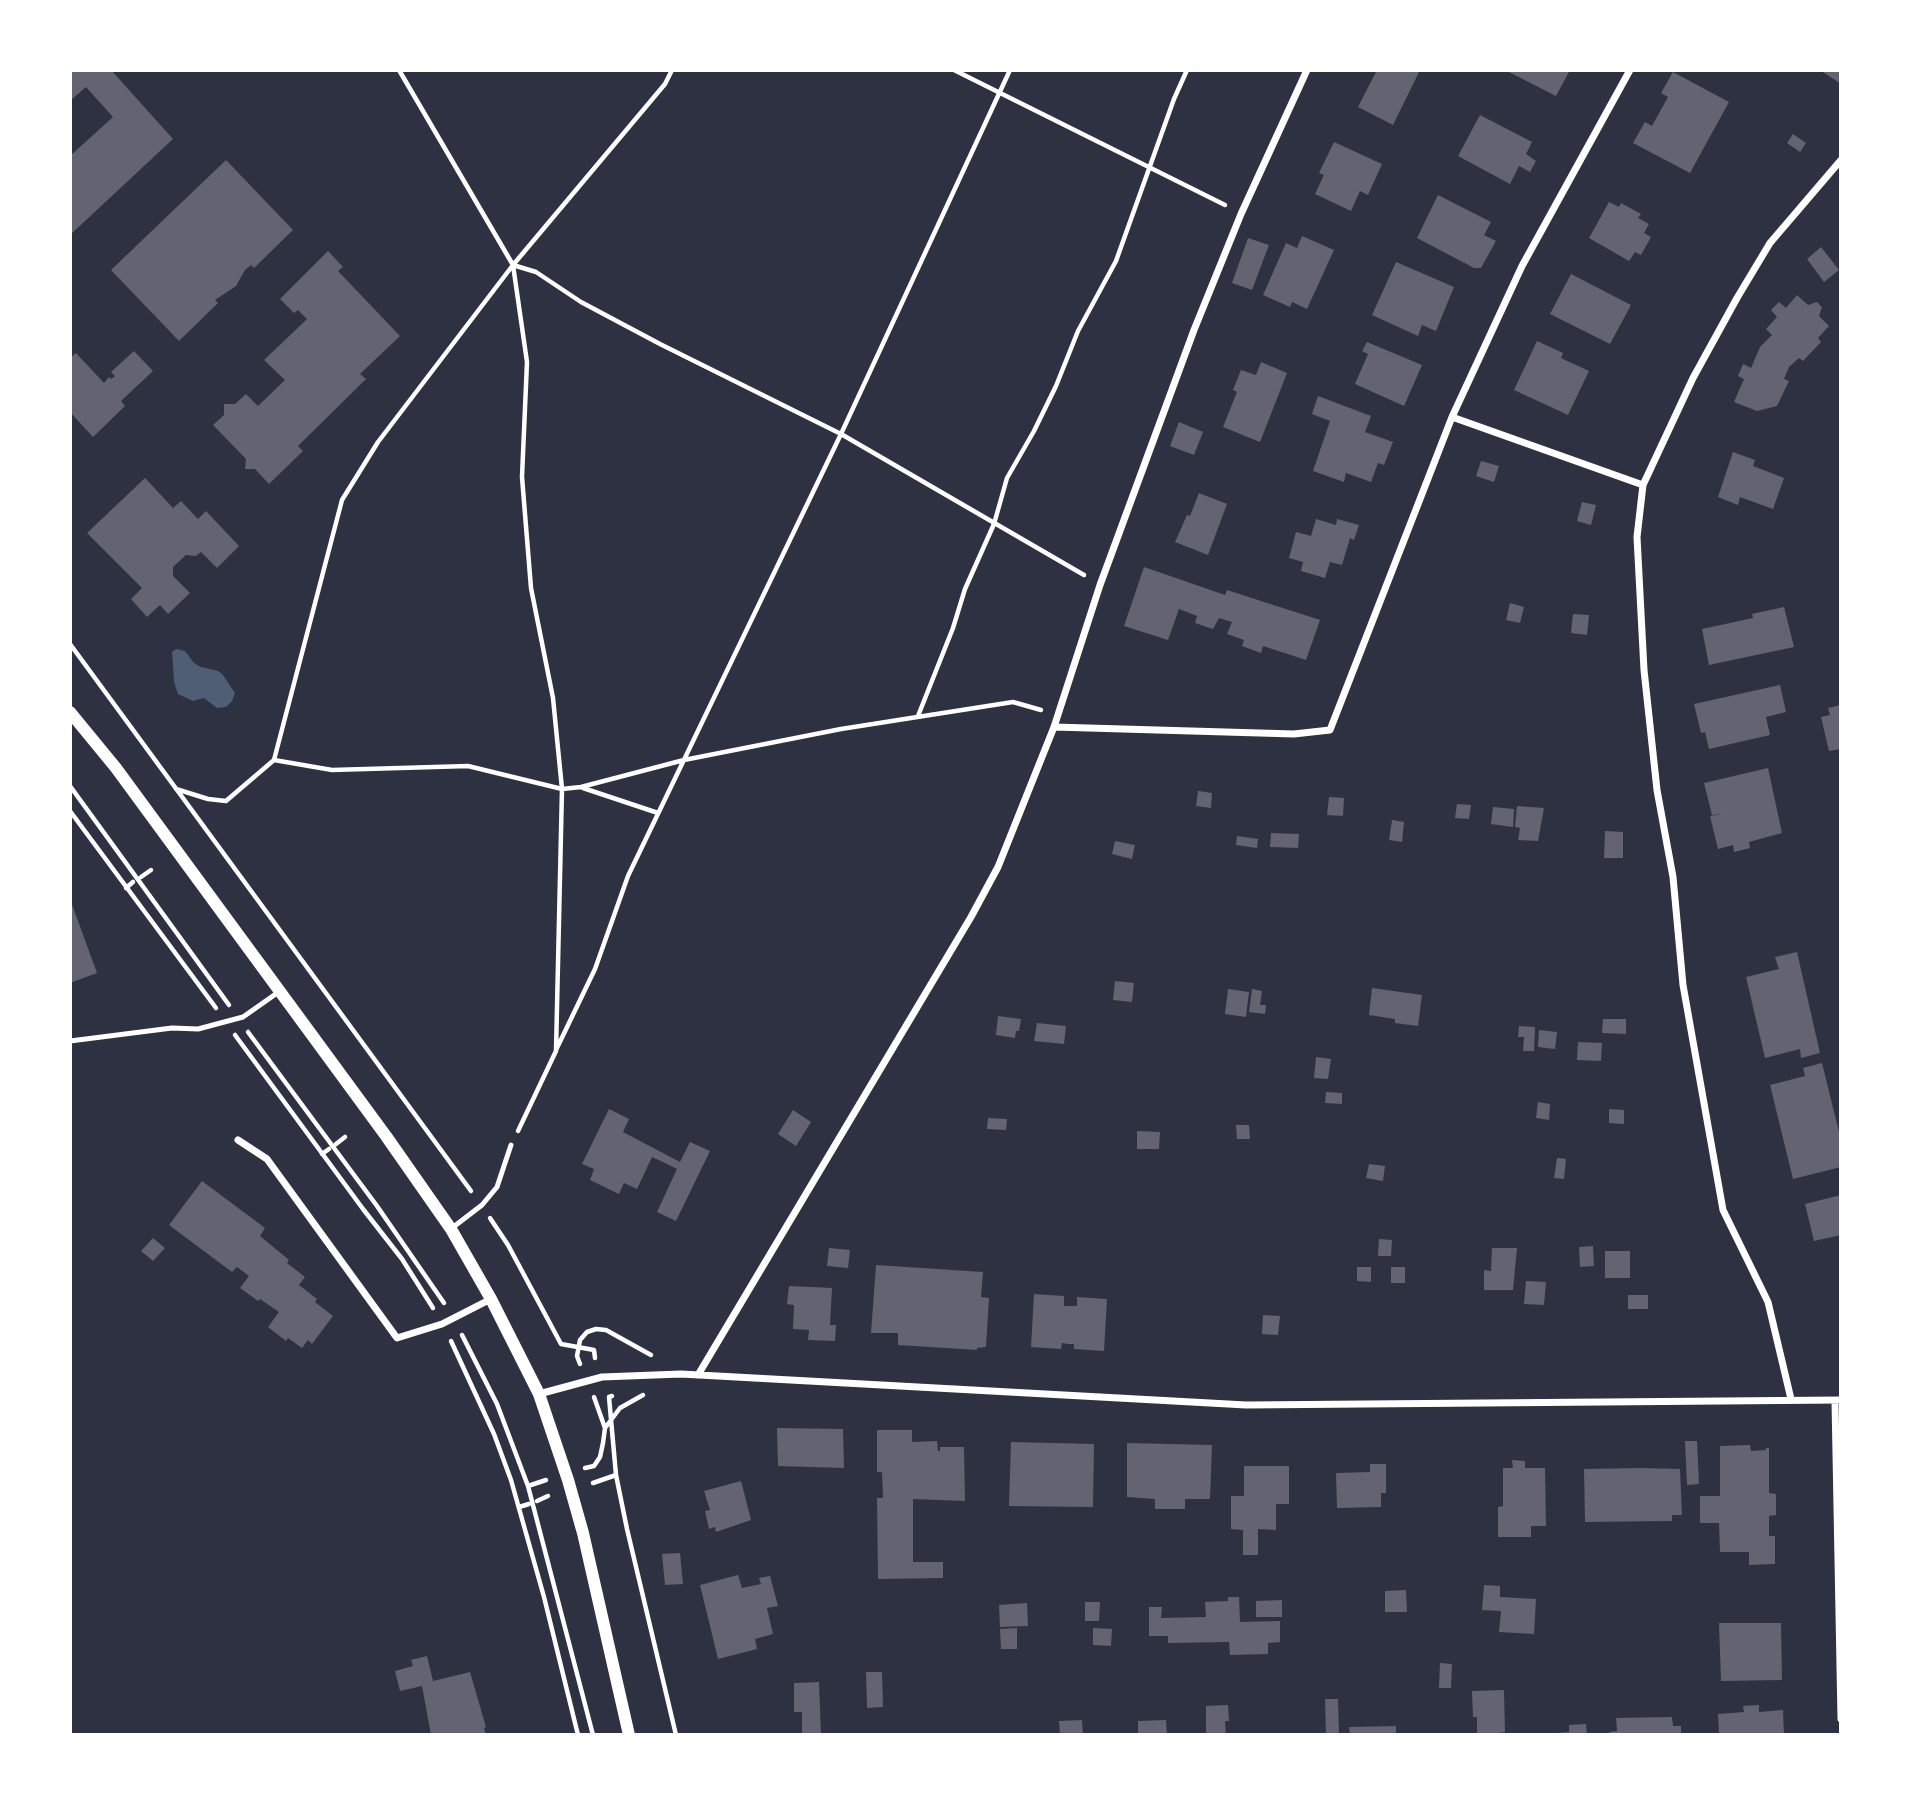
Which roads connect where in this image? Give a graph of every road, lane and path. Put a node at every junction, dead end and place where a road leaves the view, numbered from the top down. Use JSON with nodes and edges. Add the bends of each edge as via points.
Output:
{"nodes":[{"id":1,"x":399,"y":70,"type":"edge"},
{"id":2,"x":672,"y":70,"type":"edge"},
{"id":3,"x":954,"y":70,"type":"edge"},
{"id":4,"x":1010,"y":70,"type":"edge"},
{"id":5,"x":1186,"y":70,"type":"edge"},
{"id":6,"x":1307,"y":70,"type":"edge"},
{"id":7,"x":1630,"y":70,"type":"edge"},
{"id":8,"x":998,"y":92,"type":"junction"},
{"id":9,"x":1841,"y":160,"type":"edge"},
{"id":10,"x":1150,"y":166,"type":"junction"},
{"id":11,"x":1241,"y":214,"type":"junction"},
{"id":12,"x":513,"y":265,"type":"junction"},
{"id":13,"x":1452,"y":417,"type":"junction"},
{"id":14,"x":841,"y":434,"type":"junction"},
{"id":15,"x":1643,"y":485,"type":"junction"},
{"id":16,"x":994,"y":524,"type":"junction"},
{"id":17,"x":1100,"y":585,"type":"junction"},
{"id":18,"x":70,"y":644,"type":"edge"},
{"id":19,"x":70,"y":712,"type":"edge"},
{"id":20,"x":1058,"y":716,"type":"junction"},
{"id":21,"x":918,"y":717,"type":"junction"},
{"id":22,"x":1054,"y":727,"type":"junction"},
{"id":23,"x":274,"y":760,"type":"junction"},
{"id":24,"x":684,"y":760,"type":"junction"},
{"id":25,"x":70,"y":786,"type":"edge"},
{"id":26,"x":581,"y":787,"type":"junction"},
{"id":27,"x":176,"y":789,"type":"junction"},
{"id":28,"x":562,"y":789,"type":"junction"},
{"id":29,"x":70,"y":811,"type":"edge"},
{"id":30,"x":658,"y":813,"type":"junction"},
{"id":31,"x":151,"y":870,"type":"dead end"},
{"id":32,"x":141,"y":877,"type":"dead end"},
{"id":33,"x":134,"y":882,"type":"dead end"},
{"id":34,"x":126,"y":888,"type":"junction"},
{"id":35,"x":280,"y":991,"type":"junction"},
{"id":36,"x":232,"y":1010,"type":"dead end"},
{"id":37,"x":220,"y":1014,"type":"dead end"},
{"id":38,"x":247,"y":1030,"type":"dead end"},
{"id":39,"x":234,"y":1033,"type":"dead end"},
{"id":40,"x":70,"y":1041,"type":"edge"},
{"id":41,"x":556,"y":1051,"type":"junction"},
{"id":42,"x":345,"y":1138,"type":"dead end"},
{"id":43,"x":238,"y":1140,"type":"dead end"},
{"id":44,"x":336,"y":1144,"type":"dead end"},
{"id":45,"x":511,"y":1145,"type":"joint"},
{"id":46,"x":329,"y":1149,"type":"dead end"},
{"id":47,"x":322,"y":1154,"type":"junction"},
{"id":48,"x":482,"y":1205,"type":"junction"},
{"id":49,"x":451,"y":1229,"type":"junction"},
{"id":50,"x":491,"y":1299,"type":"junction"},
{"id":51,"x":448,"y":1310,"type":"dead end"},
{"id":52,"x":437,"y":1315,"type":"dead end"},
{"id":53,"x":458,"y":1328,"type":"dead end"},
{"id":54,"x":447,"y":1334,"type":"dead end"},
{"id":55,"x":578,"y":1348,"type":"junction"},
{"id":56,"x":595,"y":1358,"type":"dead end"},
{"id":57,"x":681,"y":1374,"type":"junction"},
{"id":58,"x":698,"y":1375,"type":"junction"},
{"id":59,"x":587,"y":1380,"type":"junction"},
{"id":60,"x":539,"y":1394,"type":"junction"},
{"id":61,"x":609,"y":1396,"type":"dead end"},
{"id":62,"x":1791,"y":1399,"type":"junction"},
{"id":63,"x":1838,"y":1400,"type":"edge"},
{"id":64,"x":611,"y":1420,"type":"junction"},
{"id":65,"x":605,"y":1428,"type":"junction"},
{"id":66,"x":588,"y":1468,"type":"dead end"},
{"id":67,"x":616,"y":1475,"type":"junction"},
{"id":68,"x":544,"y":1481,"type":"dead end"},
{"id":69,"x":593,"y":1483,"type":"dead end"},
{"id":70,"x":528,"y":1486,"type":"junction"},
{"id":71,"x":548,"y":1496,"type":"dead end"},
{"id":72,"x":537,"y":1501,"type":"dead end"},
{"id":73,"x":528,"y":1503,"type":"dead end"},
{"id":74,"x":519,"y":1507,"type":"junction"},
{"id":75,"x":1841,"y":1719,"type":"edge"},
{"id":76,"x":578,"y":1735,"type":"edge"},
{"id":77,"x":593,"y":1735,"type":"edge"},
{"id":78,"x":629,"y":1735,"type":"edge"},
{"id":79,"x":677,"y":1735,"type":"edge"}],
"edges":[{"from":1,"to":12,"type":"path"},
{"from":2,"to":12,"type":"path"},
{"from":3,"to":8,"type":"path"},
{"from":4,"to":8,"type":"path"},
{"from":5,"to":10,"type":"path"},
{"from":6,"to":11,"type":"street"},
{"from":7,"to":13,"type":"street","via":[[1522,265]]},
{"from":8,"to":10,"type":"path"},
{"from":8,"to":14,"type":"path"},
{"from":9,"to":15,"type":"street","via":[[1770,243],[1750,275],[1693,378]]},
{"from":10,"to":11,"type":"path"},
{"from":10,"to":16,"type":"path","via":[[1116,261],[1007,478]]},
{"from":11,"to":17,"type":"street"},
{"from":12,"to":14,"type":"path","via":[[536,272],[581,302]]},
{"from":12,"to":23,"type":"path","via":[[378,442],[342,500]]},
{"from":12,"to":28,"type":"path","via":[[527,362],[522,477],[531,588],[553,698]]},
{"from":13,"to":15,"type":"street"},
{"from":13,"to":22,"type":"street","via":[[1330,730],[1294,734]]},
{"from":14,"to":16,"type":"path"},
{"from":14,"to":24,"type":"path"},
{"from":15,"to":62,"type":"street","via":[[1637,537],[1644,670],[1683,985],[1723,1210],[1768,1301]]},
{"from":16,"to":17,"type":"path"},
{"from":16,"to":21,"type":"path"},
{"from":17,"to":20,"type":"street"},
{"from":18,"to":27,"type":"path"},
{"from":19,"to":35,"type":"street"},
{"from":20,"to":21,"type":"path","via":[[1013,702]]},
{"from":20,"to":22,"type":"street"},
{"from":21,"to":24,"type":"path"},
{"from":22,"to":58,"type":"street","via":[[998,867]]},
{"from":23,"to":27,"type":"path","via":[[226,800]]},
{"from":23,"to":28,"type":"path","via":[[332,770],[468,766]]},
{"from":24,"to":26,"type":"path"},
{"from":24,"to":30,"type":"path"},
{"from":25,"to":36,"type":"path"},
{"from":26,"to":28,"type":"path"},
{"from":26,"to":30,"type":"path"},
{"from":27,"to":48,"type":"path"},
{"from":28,"to":41,"type":"path"},
{"from":29,"to":34,"type":"path"},
{"from":30,"to":41,"type":"path","via":[[628,876],[595,969]]},
{"from":31,"to":32,"type":"path"},
{"from":33,"to":34,"type":"path"},
{"from":34,"to":37,"type":"path"},
{"from":35,"to":40,"type":"lane","via":[[243,1017],[198,1029]]},
{"from":35,"to":49,"type":"street"},
{"from":38,"to":51,"type":"path"},
{"from":39,"to":47,"type":"path"},
{"from":41,"to":45,"type":"path"},
{"from":42,"to":44,"type":"path"},
{"from":43,"to":50,"type":"street","via":[[267,1159],[397,1338],[442,1324]]},
{"from":45,"to":48,"type":"lane","via":[[496,1187]]},
{"from":46,"to":47,"type":"path"},
{"from":47,"to":52,"type":"path","via":[[402,1259]]},
{"from":48,"to":49,"type":"lane"},
{"from":48,"to":55,"type":"path","via":[[561,1344]]},
{"from":49,"to":50,"type":"street"},
{"from":50,"to":60,"type":"street"},
{"from":53,"to":70,"type":"path","via":[[497,1404]]},
{"from":54,"to":74,"type":"path","via":[[494,1434]]},
{"from":55,"to":56,"type":"path","via":[[594,1350]]},
{"from":55,"to":57,"type":"path","via":[[587,1332],[601,1328]]},
{"from":55,"to":59,"type":"path","via":[[576,1356]]},
{"from":57,"to":58,"type":"street"},
{"from":57,"to":59,"type":"street"},
{"from":57,"to":64,"type":"path","via":[[627,1403]]},
{"from":58,"to":62,"type":"street","via":[[1246,1405]]},
{"from":59,"to":60,"type":"street"},
{"from":59,"to":65,"type":"path"},
{"from":60,"to":78,"type":"street","via":[[583,1533]]},
{"from":61,"to":64,"type":"path"},
{"from":62,"to":63,"type":"street"},
{"from":63,"to":75,"type":"street"},
{"from":64,"to":65,"type":"path"},
{"from":64,"to":67,"type":"path"},
{"from":65,"to":66,"type":"path","via":[[600,1457]]},
{"from":67,"to":69,"type":"path"},
{"from":67,"to":79,"type":"path"},
{"from":68,"to":70,"type":"path"},
{"from":70,"to":77,"type":"path"},
{"from":71,"to":72,"type":"path"},
{"from":73,"to":74,"type":"path"},
{"from":74,"to":76,"type":"path"}]}
